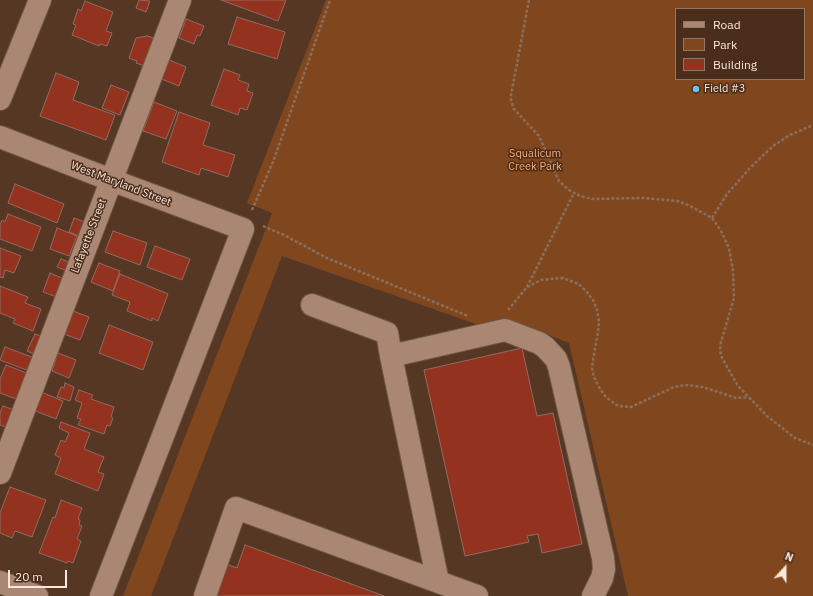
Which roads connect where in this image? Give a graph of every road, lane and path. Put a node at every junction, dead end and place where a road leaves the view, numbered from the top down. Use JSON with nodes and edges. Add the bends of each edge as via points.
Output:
{"nodes":[{"id":1,"x":40,"y":0,"type":"edge"},
{"id":2,"x":180,"y":0,"type":"edge"},
{"id":3,"x":330,"y":0,"type":"edge"},
{"id":4,"x":529,"y":0,"type":"edge"},
{"id":5,"x":0,"y":99,"type":"edge"},
{"id":6,"x":813,"y":125,"type":"edge"},
{"id":7,"x":0,"y":137,"type":"edge"},
{"id":8,"x":110,"y":180,"type":"junction"},
{"id":9,"x":574,"y":192,"type":"junction"},
{"id":10,"x":712,"y":218,"type":"junction"},
{"id":11,"x":243,"y":229,"type":"junction"},
{"id":12,"x":526,"y":287,"type":"dead end"},
{"id":13,"x":312,"y":305,"type":"dead end"},
{"id":14,"x":392,"y":356,"type":"junction"},
{"id":15,"x":813,"y":445,"type":"edge"},
{"id":16,"x":0,"y":473,"type":"edge"},
{"id":17,"x":0,"y":582,"type":"edge"},
{"id":18,"x":438,"y":582,"type":"junction"},
{"id":19,"x":37,"y":596,"type":"edge"},
{"id":20,"x":101,"y":596,"type":"edge"},
{"id":21,"x":205,"y":596,"type":"edge"},
{"id":22,"x":477,"y":596,"type":"edge"},
{"id":23,"x":593,"y":596,"type":"edge"}],
"edges":[{"from":1,"to":5,"type":"street"},
{"from":2,"to":8,"type":"street","name":"Lafayette Street"},
{"from":3,"to":11,"type":"path","via":[[273,162]]},
{"from":4,"to":9,"type":"path","via":[[511,100],[514,109],[539,136],[559,181]]},
{"from":6,"to":10,"type":"path","via":[[773,146],[727,194]]},
{"from":7,"to":8,"type":"street","name":"West Maryland Street"},
{"from":8,"to":11,"type":"street","name":"West Maryland Street"},
{"from":8,"to":16,"type":"street","name":"Lafayette Street"},
{"from":9,"to":10,"type":"path","via":[[592,199],[643,198],[678,201]]},
{"from":9,"to":12,"type":"path"},
{"from":10,"to":15,"type":"path","via":[[729,248],[733,271],[734,298],[721,342],[722,358],[738,386],[767,416],[795,438]]},
{"from":11,"to":20,"type":"street"},
{"from":13,"to":14,"type":"street","via":[[387,333]]},
{"from":14,"to":18,"type":"street"},
{"from":14,"to":23,"type":"street","via":[[505,330],[539,343],[556,359],[603,558],[602,578]]},
{"from":17,"to":19,"type":"street"},
{"from":18,"to":21,"type":"street","via":[[236,508]]},
{"from":18,"to":22,"type":"street"}]}
